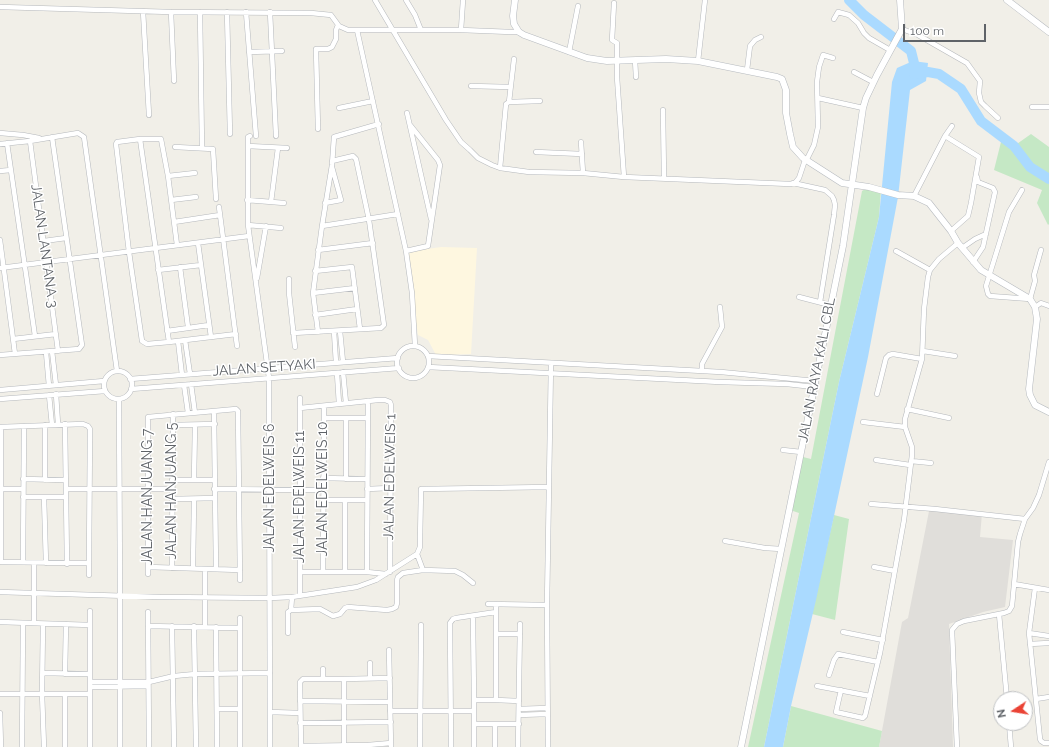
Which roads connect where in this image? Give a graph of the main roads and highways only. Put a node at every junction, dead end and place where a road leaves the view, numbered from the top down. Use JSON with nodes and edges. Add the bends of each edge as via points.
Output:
{"nodes":[{"id":1,"x":515,"y":0,"type":"edge"},
{"id":2,"x":900,"y":0,"type":"edge"},
{"id":3,"x":1007,"y":0,"type":"edge"},
{"id":4,"x":1049,"y":32,"type":"edge"},
{"id":5,"x":852,"y":185,"type":"junction"},
{"id":6,"x":1049,"y":412,"type":"edge"},
{"id":7,"x":741,"y":747,"type":"edge"}],
"edges":[{"from":1,"to":5,"type":"main road","via":[[513,16],[519,32],[587,58],[607,61],[698,61],[782,79],[786,90],[790,134],[796,152],[836,181]]},
{"from":2,"to":5,"type":"main road","name":"JALAN RAYA KALI CBL","via":[[902,30],[866,98]]},
{"from":3,"to":4,"type":"main road"},
{"from":5,"to":6,"type":"main road","via":[[914,196],[929,203],[981,270],[1030,299],[1035,307],[1037,319],[1030,395],[1035,405]]},
{"from":5,"to":7,"type":"main road","name":"JALAN RAYA KALI CBL","via":[[843,246]]}]}
